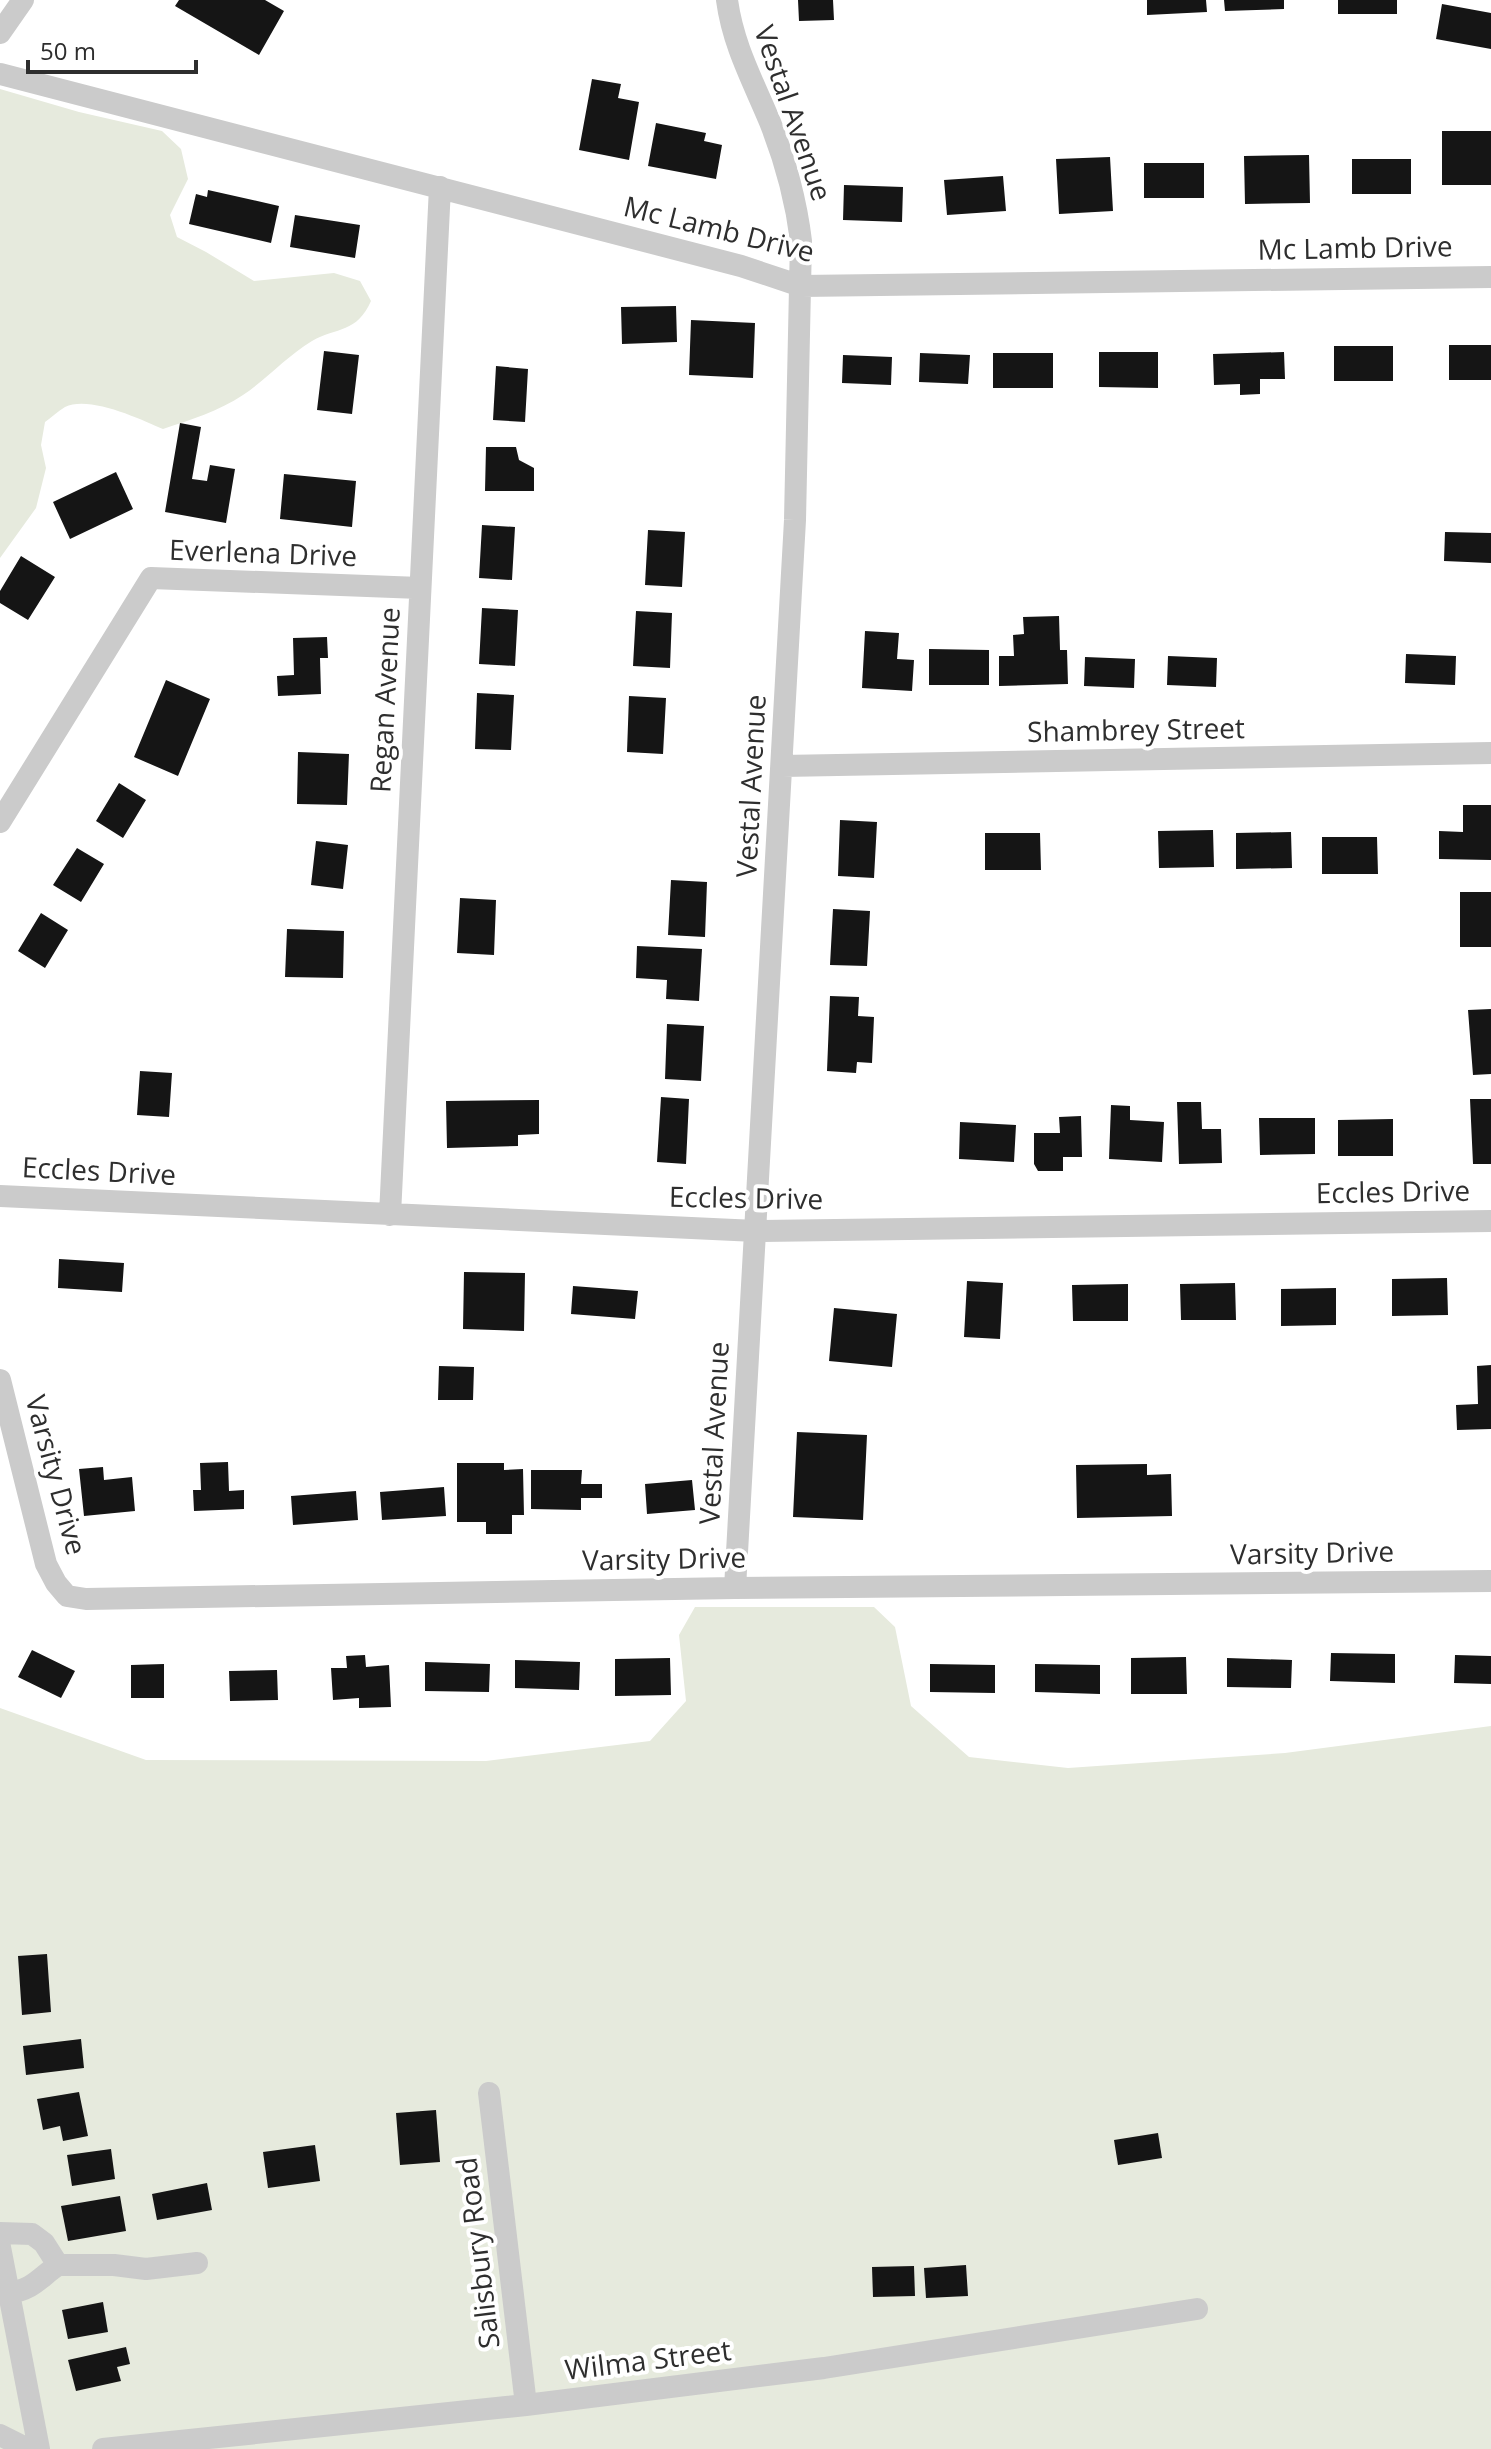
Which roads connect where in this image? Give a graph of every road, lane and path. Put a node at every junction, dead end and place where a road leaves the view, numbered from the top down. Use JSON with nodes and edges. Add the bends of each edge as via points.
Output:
{"nodes":[{"id":1,"x":23,"y":0,"type":"edge"},
{"id":2,"x":727,"y":0,"type":"edge"},
{"id":3,"x":0,"y":33,"type":"edge"},
{"id":4,"x":0,"y":74,"type":"edge"},
{"id":5,"x":440,"y":187,"type":"junction"},
{"id":6,"x":1491,"y":277,"type":"edge"},
{"id":7,"x":801,"y":286,"type":"junction"},
{"id":8,"x":420,"y":588,"type":"junction"},
{"id":9,"x":1491,"y":753,"type":"edge"},
{"id":10,"x":782,"y":766,"type":"junction"},
{"id":11,"x":0,"y":822,"type":"edge"},
{"id":12,"x":0,"y":1196,"type":"edge"},
{"id":13,"x":390,"y":1215,"type":"junction"},
{"id":14,"x":1491,"y":1221,"type":"edge"},
{"id":15,"x":756,"y":1231,"type":"junction"},
{"id":16,"x":0,"y":1380,"type":"edge"},
{"id":17,"x":1491,"y":1581,"type":"edge"},
{"id":18,"x":735,"y":1588,"type":"junction"},
{"id":19,"x":489,"y":2093,"type":"dead end"},
{"id":20,"x":0,"y":2233,"type":"edge"},
{"id":21,"x":0,"y":2247,"type":"edge"},
{"id":22,"x":197,"y":2263,"type":"dead end"},
{"id":23,"x":58,"y":2265,"type":"junction"},
{"id":24,"x":9,"y":2293,"type":"junction"},
{"id":25,"x":1197,"y":2309,"type":"dead end"},
{"id":26,"x":526,"y":2405,"type":"junction"},
{"id":27,"x":0,"y":2435,"type":"edge"},
{"id":28,"x":28,"y":2449,"type":"edge"},
{"id":29,"x":39,"y":2449,"type":"edge"},
{"id":30,"x":103,"y":2449,"type":"edge"}],
"edges":[{"from":1,"to":3,"type":"street"},
{"from":2,"to":7,"type":"street","name":"Vestal Avenue","via":[[739,54],[790,181],[801,241]]},
{"from":4,"to":5,"type":"street","name":"Mc Lamb Drive"},
{"from":5,"to":7,"type":"street","name":"Mc Lamb Drive"},
{"from":5,"to":8,"type":"street","name":"Regan Avenue"},
{"from":6,"to":7,"type":"street","name":"Mc Lamb Drive"},
{"from":7,"to":10,"type":"street","name":"Vestal Avenue"},
{"from":8,"to":11,"type":"street","name":"Everlena Drive","via":[[151,578]]},
{"from":8,"to":13,"type":"street","name":"Regan Avenue"},
{"from":9,"to":10,"type":"street","name":"Shambrey Street"},
{"from":10,"to":15,"type":"street","name":"Vestal Avenue"},
{"from":12,"to":13,"type":"street","name":"Eccles Drive"},
{"from":13,"to":15,"type":"street","name":"Eccles Drive"},
{"from":14,"to":15,"type":"street","name":"Eccles Drive"},
{"from":15,"to":18,"type":"street","name":"Vestal Avenue"},
{"from":16,"to":18,"type":"street","name":"Varsity Drive","via":[[46,1564],[67,1596]]},
{"from":17,"to":18,"type":"street","name":"Varsity Drive"},
{"from":19,"to":26,"type":"street","name":"Salisbury Road"},
{"from":20,"to":23,"type":"street","via":[[32,2234]]},
{"from":21,"to":24,"type":"street"},
{"from":22,"to":23,"type":"street","via":[[146,2269]]},
{"from":23,"to":24,"type":"street","via":[[37,2284]]},
{"from":24,"to":29,"type":"street"},
{"from":25,"to":26,"type":"street","name":"Wilma Street","via":[[824,2368]]},
{"from":26,"to":30,"type":"street","name":"Wilma Street"},
{"from":27,"to":28,"type":"street"}]}
